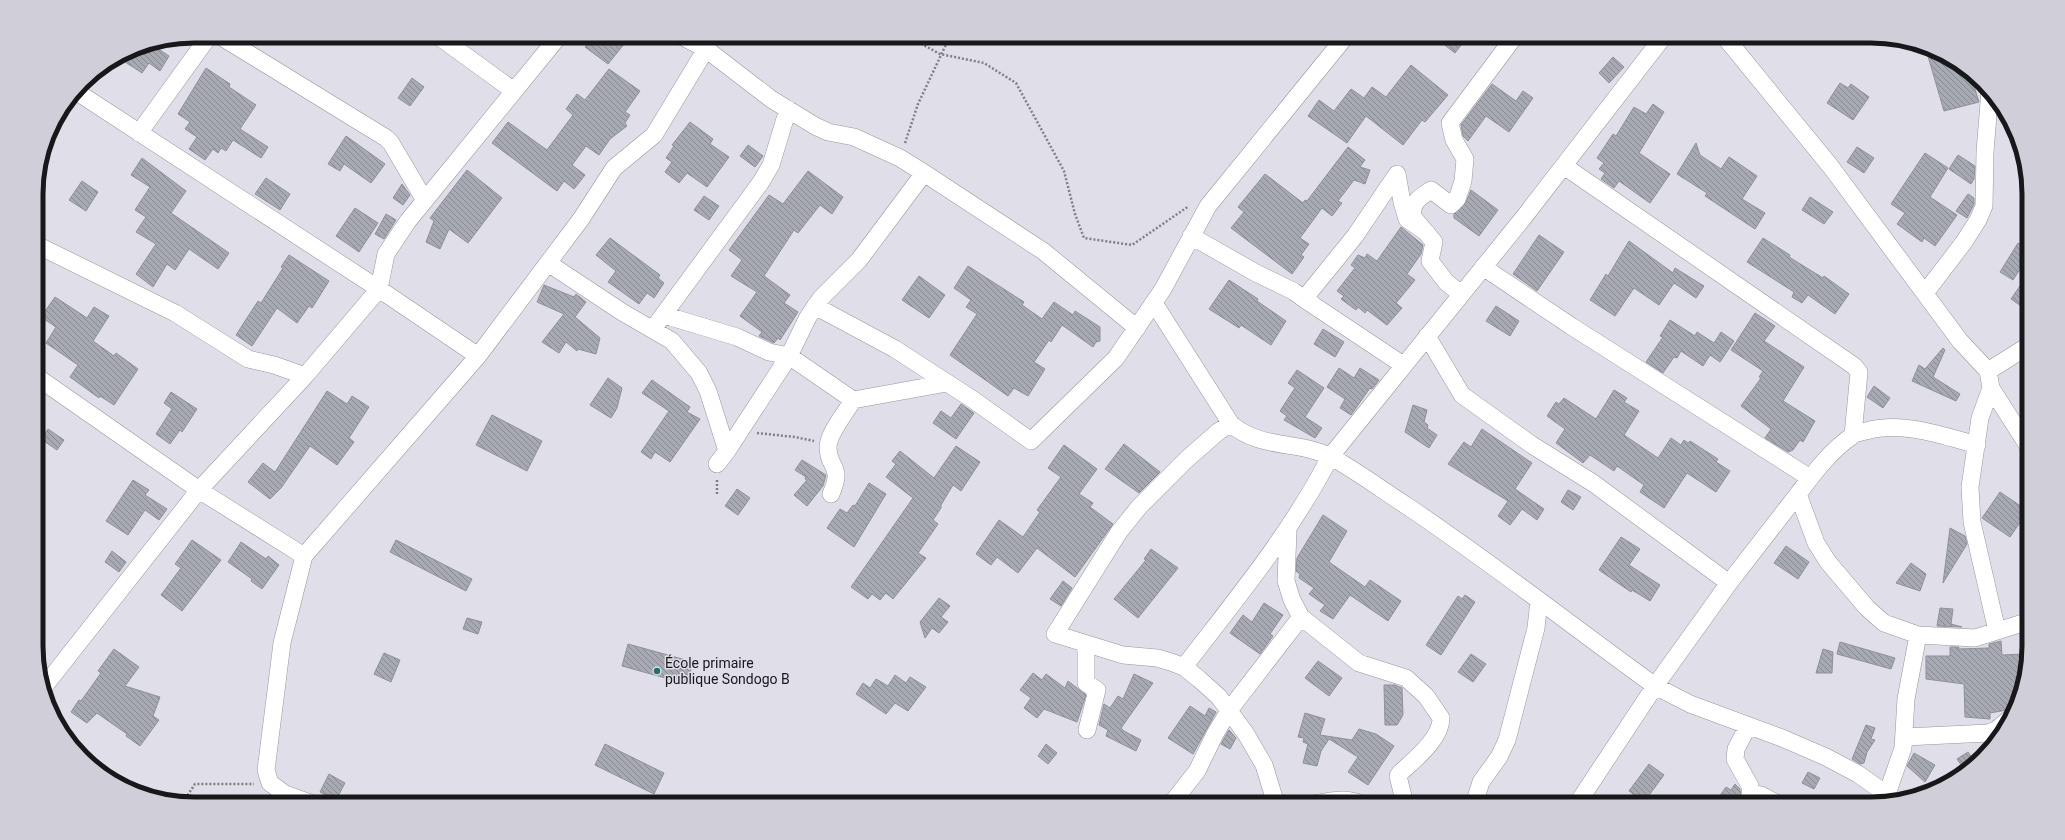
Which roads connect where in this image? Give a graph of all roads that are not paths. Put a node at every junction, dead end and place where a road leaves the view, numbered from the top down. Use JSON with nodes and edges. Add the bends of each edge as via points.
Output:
{"nodes":[{"id":1,"x":204,"y":43,"type":"edge"},
{"id":2,"x":231,"y":43,"type":"edge"},
{"id":3,"x":448,"y":43,"type":"edge"},
{"id":4,"x":553,"y":43,"type":"edge"},
{"id":5,"x":707,"y":43,"type":"edge"},
{"id":6,"x":709,"y":43,"type":"edge"},
{"id":7,"x":1340,"y":43,"type":"edge"},
{"id":8,"x":1510,"y":43,"type":"edge"},
{"id":9,"x":1659,"y":43,"type":"edge"},
{"id":10,"x":1730,"y":43,"type":"edge"},
{"id":11,"x":514,"y":91,"type":"junction"},
{"id":12,"x":80,"y":94,"type":"edge"},
{"id":13,"x":1989,"y":100,"type":"edge"},
{"id":14,"x":788,"y":109,"type":"junction"},
{"id":15,"x":139,"y":133,"type":"junction"},
{"id":16,"x":1564,"y":166,"type":"junction"},
{"id":17,"x":924,"y":173,"type":"junction"},
{"id":18,"x":424,"y":199,"type":"junction"},
{"id":19,"x":1427,"y":233,"type":"junction"},
{"id":20,"x":1191,"y":236,"type":"junction"},
{"id":21,"x":43,"y":248,"type":"edge"},
{"id":22,"x":548,"y":263,"type":"junction"},
{"id":23,"x":1483,"y":267,"type":"junction"},
{"id":24,"x":378,"y":289,"type":"junction"},
{"id":25,"x":1925,"y":293,"type":"junction"},
{"id":26,"x":1461,"y":294,"type":"junction"},
{"id":27,"x":1304,"y":299,"type":"junction"},
{"id":28,"x":1154,"y":303,"type":"junction"},
{"id":29,"x":815,"y":306,"type":"junction"},
{"id":30,"x":664,"y":315,"type":"junction"},
{"id":31,"x":1137,"y":328,"type":"junction"},
{"id":32,"x":653,"y":329,"type":"junction"},
{"id":33,"x":1427,"y":336,"type":"junction"},
{"id":34,"x":2022,"y":350,"type":"edge"},
{"id":35,"x":478,"y":356,"type":"junction"},
{"id":36,"x":789,"y":356,"type":"junction"},
{"id":37,"x":1403,"y":365,"type":"junction"},
{"id":38,"x":1988,"y":371,"type":"junction"},
{"id":39,"x":305,"y":376,"type":"junction"},
{"id":40,"x":43,"y":381,"type":"edge"},
{"id":41,"x":947,"y":383,"type":"junction"},
{"id":42,"x":1991,"y":388,"type":"junction"},
{"id":43,"x":853,"y":400,"type":"junction"},
{"id":44,"x":1231,"y":424,"type":"junction"},
{"id":45,"x":1853,"y":435,"type":"junction"},
{"id":46,"x":2022,"y":437,"type":"edge"},
{"id":47,"x":1977,"y":445,"type":"junction"},
{"id":48,"x":1330,"y":457,"type":"junction"},
{"id":49,"x":1810,"y":478,"type":"junction"},
{"id":50,"x":199,"y":490,"type":"junction"},
{"id":51,"x":831,"y":494,"type":"dead end"},
{"id":52,"x":1798,"y":494,"type":"junction"},
{"id":53,"x":1288,"y":531,"type":"junction"},
{"id":54,"x":304,"y":556,"type":"junction"},
{"id":55,"x":1729,"y":583,"type":"junction"},
{"id":56,"x":1539,"y":600,"type":"junction"},
{"id":57,"x":1301,"y":617,"type":"junction"},
{"id":58,"x":2022,"y":623,"type":"edge"},
{"id":59,"x":1998,"y":631,"type":"junction"},
{"id":60,"x":1918,"y":635,"type":"junction"},
{"id":61,"x":1086,"y":644,"type":"junction"},
{"id":62,"x":1184,"y":668,"type":"junction"},
{"id":63,"x":47,"y":682,"type":"edge"},
{"id":64,"x":1655,"y":686,"type":"junction"},
{"id":65,"x":1230,"y":709,"type":"junction"},
{"id":66,"x":1748,"y":726,"type":"junction"},
{"id":67,"x":1998,"y":728,"type":"edge"},
{"id":68,"x":1087,"y":730,"type":"dead end"},
{"id":69,"x":1905,"y":737,"type":"junction"},
{"id":70,"x":1890,"y":796,"type":"edge"},
{"id":71,"x":293,"y":797,"type":"edge"},
{"id":72,"x":1177,"y":797,"type":"edge"},
{"id":73,"x":1274,"y":797,"type":"edge"},
{"id":74,"x":1403,"y":797,"type":"edge"},
{"id":75,"x":1476,"y":797,"type":"edge"},
{"id":76,"x":1582,"y":797,"type":"edge"},
{"id":77,"x":1751,"y":797,"type":"edge"},
{"id":78,"x":1754,"y":797,"type":"edge"},
{"id":79,"x":1765,"y":797,"type":"edge"},
{"id":80,"x":1885,"y":797,"type":"edge"}],
"edges":[{"from":1,"to":15,"type":"street"},
{"from":2,"to":18,"type":"street","via":[[386,138]]},
{"from":3,"to":11,"type":"street"},
{"from":4,"to":11,"type":"street"},
{"from":5,"to":22,"type":"street","via":[[654,135],[614,168]]},
{"from":6,"to":14,"type":"street","via":[[724,61],[751,84]]},
{"from":7,"to":20,"type":"street","via":[[1208,206]]},
{"from":8,"to":19,"type":"street","via":[[1450,123],[1454,140],[1465,159],[1463,181],[1456,199],[1451,205],[1431,190],[1420,197],[1413,206],[1412,216]]},
{"from":9,"to":16,"type":"street"},
{"from":10,"to":25,"type":"street","via":[[1831,167]]},
{"from":11,"to":18,"type":"street"},
{"from":12,"to":15,"type":"street"},
{"from":13,"to":25,"type":"street","via":[[1984,206],[1964,242]]},
{"from":14,"to":17,"type":"street","via":[[828,132],[854,137],[900,158]]},
{"from":14,"to":30,"type":"street","via":[[771,165],[762,182]]},
{"from":15,"to":24,"type":"street"},
{"from":16,"to":23,"type":"street"},
{"from":16,"to":45,"type":"street","via":[[1854,366],[1859,372]]},
{"from":17,"to":29,"type":"street","via":[[872,245]]},
{"from":17,"to":31,"type":"street","via":[[1043,251]]},
{"from":18,"to":24,"type":"street","via":[[386,254]]},
{"from":19,"to":26,"type":"street","via":[[1434,242],[1430,261],[1446,282]]},
{"from":19,"to":27,"type":"street","via":[[1408,219],[1397,174],[1355,236]]},
{"from":20,"to":27,"type":"street"},
{"from":20,"to":28,"type":"street"},
{"from":21,"to":39,"type":"street","via":[[175,313],[248,359]]},
{"from":22,"to":32,"type":"street","via":[[622,312]]},
{"from":22,"to":35,"type":"street"},
{"from":23,"to":26,"type":"street"},
{"from":23,"to":49,"type":"street"},
{"from":24,"to":35,"type":"street"},
{"from":24,"to":39,"type":"street"},
{"from":25,"to":38,"type":"street","via":[[1960,341]]},
{"from":26,"to":33,"type":"street"},
{"from":27,"to":37,"type":"street"},
{"from":28,"to":31,"type":"street"},
{"from":28,"to":44,"type":"street"},
{"from":29,"to":36,"type":"street"},
{"from":29,"to":41,"type":"street","via":[[895,349]]},
{"from":30,"to":32,"type":"street"},
{"from":30,"to":36,"type":"street","via":[[737,337],[769,352]]},
{"from":31,"to":41,"type":"street","via":[[1116,358],[1031,441]]},
{"from":32,"to":36,"type":"street","via":[[672,341],[699,374],[708,391],[722,457]]},
{"from":33,"to":37,"type":"street"},
{"from":33,"to":55,"type":"street","via":[[1462,395],[1532,445],[1593,483]]},
{"from":34,"to":38,"type":"street"},
{"from":35,"to":54,"type":"street"},
{"from":36,"to":43,"type":"street"},
{"from":37,"to":48,"type":"street"},
{"from":38,"to":42,"type":"street"},
{"from":39,"to":50,"type":"street"},
{"from":40,"to":50,"type":"street"},
{"from":41,"to":43,"type":"street"},
{"from":42,"to":46,"type":"street"},
{"from":42,"to":47,"type":"street","via":[[1980,418]]},
{"from":43,"to":51,"type":"street","via":[[830,437],[828,445],[837,471],[836,484]]},
{"from":44,"to":48,"type":"street","via":[[1253,439],[1301,447]]},
{"from":44,"to":61,"type":"street","via":[[1219,431],[1159,486],[1119,532],[1055,634]]},
{"from":45,"to":47,"type":"street","via":[[1877,428],[1895,428],[1940,434]]},
{"from":45,"to":49,"type":"street","via":[[1826,459]]},
{"from":47,"to":59,"type":"street","via":[[1970,488],[1972,522]]},
{"from":48,"to":53,"type":"street","via":[[1312,493]]},
{"from":48,"to":56,"type":"street","via":[[1434,524]]},
{"from":49,"to":52,"type":"street"},
{"from":50,"to":54,"type":"street"},
{"from":50,"to":63,"type":"street"},
{"from":52,"to":55,"type":"street"},
{"from":52,"to":60,"type":"street","via":[[1816,543],[1828,562],[1867,608],[1884,623]]},
{"from":53,"to":57,"type":"street","via":[[1286,581]]},
{"from":53,"to":62,"type":"street"},
{"from":54,"to":71,"type":"street","via":[[282,643],[266,770],[270,783]]},
{"from":55,"to":64,"type":"street"},
{"from":56,"to":64,"type":"street"},
{"from":56,"to":75,"type":"street","via":[[1536,628],[1507,740],[1499,757],[1481,782]]},
{"from":57,"to":65,"type":"street"},
{"from":57,"to":74,"type":"street","via":[[1359,663],[1406,678],[1426,696],[1441,718],[1440,725],[1427,748],[1398,776]]},
{"from":58,"to":59,"type":"street"},
{"from":59,"to":60,"type":"street","via":[[1975,638]]},
{"from":60,"to":69,"type":"street","via":[[1906,699]]},
{"from":61,"to":62,"type":"street","via":[[1131,657],[1171,662]]},
{"from":61,"to":68,"type":"street","via":[[1086,683],[1097,690]]},
{"from":62,"to":65,"type":"street","via":[[1219,696]]},
{"from":64,"to":66,"type":"street","via":[[1690,704]]},
{"from":64,"to":76,"type":"street"},
{"from":65,"to":72,"type":"street","via":[[1197,771]]},
{"from":65,"to":73,"type":"street","via":[[1264,764]]},
{"from":66,"to":77,"type":"street","via":[[1736,749],[1735,759],[1748,780]]},
{"from":66,"to":80,"type":"street","via":[[1858,774]]},
{"from":67,"to":69,"type":"street","via":[[1988,733]]},
{"from":69,"to":70,"type":"street"},
{"from":78,"to":79,"type":"street"}]}
